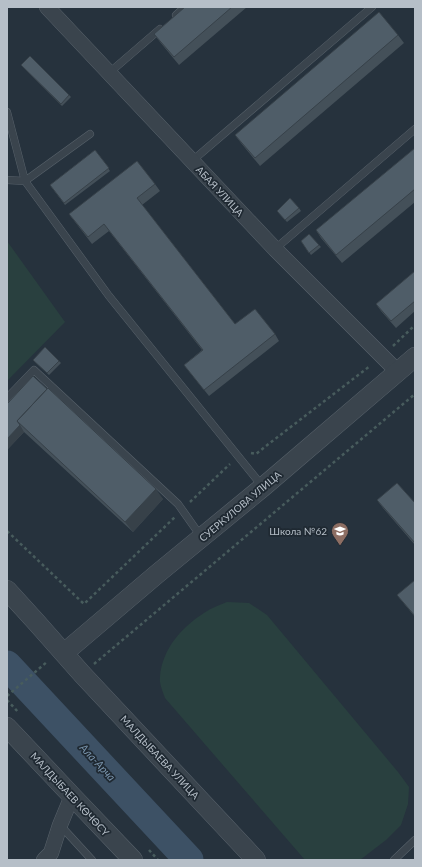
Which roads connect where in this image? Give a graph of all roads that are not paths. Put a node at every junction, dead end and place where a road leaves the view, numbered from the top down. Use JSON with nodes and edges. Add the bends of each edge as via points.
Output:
{"nodes":[{"id":1,"x":46,"y":7,"type":"edge"},
{"id":2,"x":185,"y":7,"type":"edge"},
{"id":3,"x":372,"y":7,"type":"edge"},
{"id":4,"x":109,"y":73,"type":"junction"},
{"id":5,"x":7,"y":112,"type":"edge"},
{"id":6,"x":415,"y":129,"type":"edge"},
{"id":7,"x":90,"y":134,"type":"dead end"},
{"id":8,"x":192,"y":161,"type":"junction"},
{"id":9,"x":7,"y":180,"type":"edge"},
{"id":10,"x":25,"y":181,"type":"junction"},
{"id":11,"x":275,"y":249,"type":"junction"},
{"id":12,"x":415,"y":357,"type":"edge"},
{"id":13,"x":398,"y":372,"type":"junction"},
{"id":14,"x":7,"y":398,"type":"edge"},
{"id":15,"x":264,"y":487,"type":"junction"},
{"id":16,"x":202,"y":538,"type":"junction"},
{"id":17,"x":7,"y":590,"type":"edge"},
{"id":18,"x":55,"y":660,"type":"junction"},
{"id":19,"x":7,"y":727,"type":"edge"},
{"id":20,"x":72,"y":796,"type":"junction"},
{"id":21,"x":60,"y":825,"type":"junction"},
{"id":22,"x":415,"y":840,"type":"edge"},
{"id":23,"x":44,"y":860,"type":"edge"},
{"id":24,"x":92,"y":860,"type":"edge"},
{"id":25,"x":133,"y":860,"type":"edge"},
{"id":26,"x":256,"y":860,"type":"edge"},
{"id":27,"x":394,"y":860,"type":"edge"}],
"edges":[{"from":1,"to":4,"type":"street","name":"АБАЯ УЛИЦА"},
{"from":2,"to":4,"type":"lane"},
{"from":3,"to":8,"type":"lane"},
{"from":4,"to":8,"type":"street","name":"АБАЯ УЛИЦА"},
{"from":5,"to":10,"type":"lane"},
{"from":6,"to":11,"type":"lane"},
{"from":7,"to":10,"type":"lane"},
{"from":8,"to":11,"type":"street","name":"АБАЯ УЛИЦА"},
{"from":9,"to":10,"type":"lane"},
{"from":10,"to":15,"type":"lane","via":[[109,296]]},
{"from":11,"to":13,"type":"street","name":"АБАЯ УЛИЦА"},
{"from":12,"to":13,"type":"street","name":"СУЕРКУЛОВА УЛИЦА"},
{"from":13,"to":15,"type":"street","name":"СУЕРКУЛОВА УЛИЦА"},
{"from":14,"to":16,"type":"lane","via":[[34,370],[178,504]]},
{"from":15,"to":16,"type":"street","name":"СУЕРКУЛОВА УЛИЦА"},
{"from":16,"to":18,"type":"street","name":"СУЕРКУЛОВА УЛИЦА"},
{"from":17,"to":18,"type":"street"},
{"from":18,"to":26,"type":"street","name":"МАЛДЫБАЕВА УЛИЦА","via":[[82,674]]},
{"from":19,"to":20,"type":"street","name":"МАЛДЫБАЕВ КӨЧӨСҮ"},
{"from":20,"to":21,"type":"street"},
{"from":20,"to":25,"type":"street","name":"МАЛДЫБАЕВ КӨЧӨСҮ"},
{"from":21,"to":23,"type":"street","via":[[50,853]]},
{"from":21,"to":24,"type":"lane"},
{"from":22,"to":27,"type":"lane"}]}
